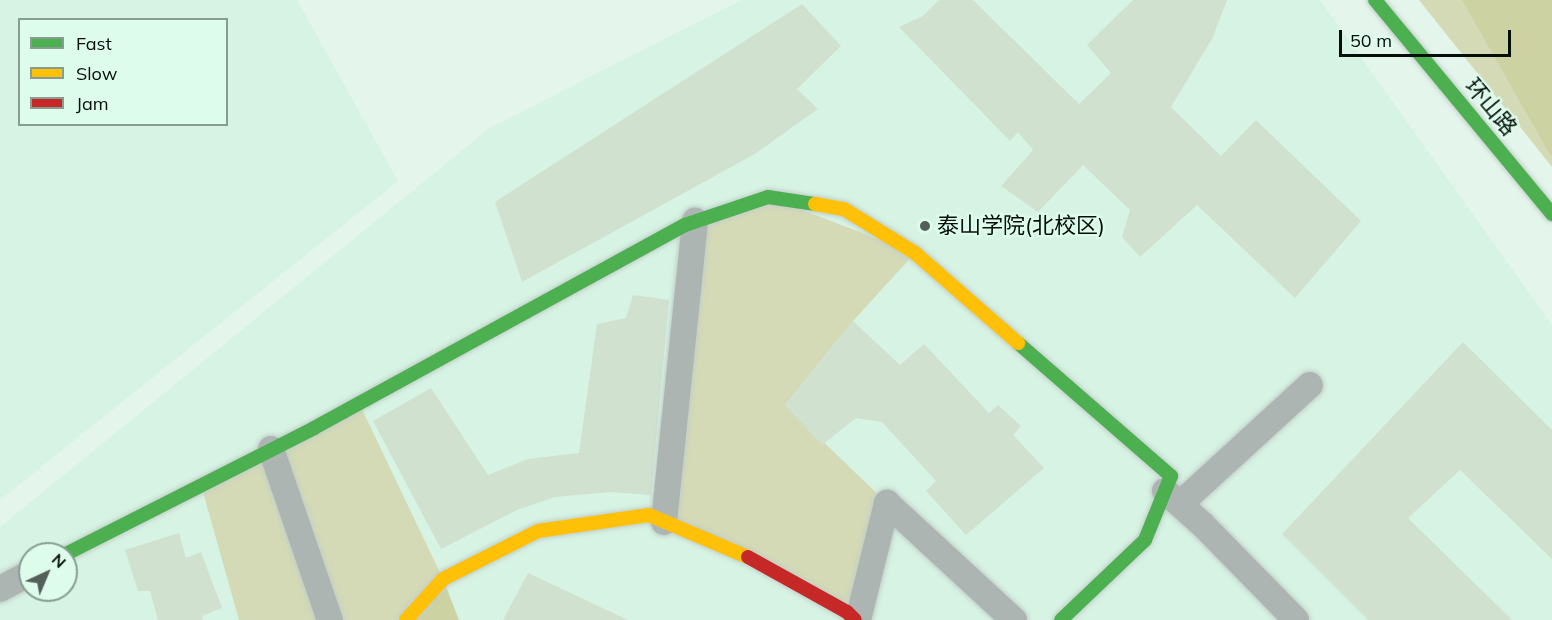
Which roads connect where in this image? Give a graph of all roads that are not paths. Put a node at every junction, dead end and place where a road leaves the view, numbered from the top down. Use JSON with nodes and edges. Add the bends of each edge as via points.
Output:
{"nodes":[{"id":1,"x":1375,"y":0,"type":"edge"},
{"id":2,"x":1552,"y":214,"type":"edge"},
{"id":3,"x":695,"y":221,"type":"junction"},
{"id":4,"x":1310,"y":385,"type":"dead end"},
{"id":5,"x":271,"y":449,"type":"junction"},
{"id":6,"x":1172,"y":498,"type":"junction"},
{"id":7,"x":664,"y":522,"type":"junction"},
{"id":8,"x":78,"y":548,"type":"edge"},
{"id":9,"x":18,"y":579,"type":"edge"},
{"id":10,"x":0,"y":589,"type":"edge"},
{"id":11,"x":330,"y":620,"type":"edge"},
{"id":12,"x":406,"y":620,"type":"edge"},
{"id":13,"x":856,"y":620,"type":"edge"},
{"id":14,"x":1014,"y":620,"type":"edge"},
{"id":15,"x":1061,"y":620,"type":"edge"},
{"id":16,"x":1296,"y":620,"type":"edge"}],
"edges":[{"from":1,"to":2,"type":"street","name":"环山路"},
{"from":3,"to":5,"type":"street"},
{"from":3,"to":6,"type":"street","via":[[768,197],[844,209],[915,253],[1171,476]]},
{"from":3,"to":7,"type":"street"},
{"from":4,"to":6,"type":"street"},
{"from":5,"to":8,"type":"street"},
{"from":5,"to":11,"type":"street"},
{"from":6,"to":15,"type":"street","via":[[1145,540]]},
{"from":6,"to":16,"type":"street"},
{"from":7,"to":12,"type":"street","via":[[649,515],[538,531],[443,579]]},
{"from":7,"to":13,"type":"street","via":[[766,565]]},
{"from":9,"to":10,"type":"street"},
{"from":13,"to":14,"type":"street","via":[[887,503]]}]}
